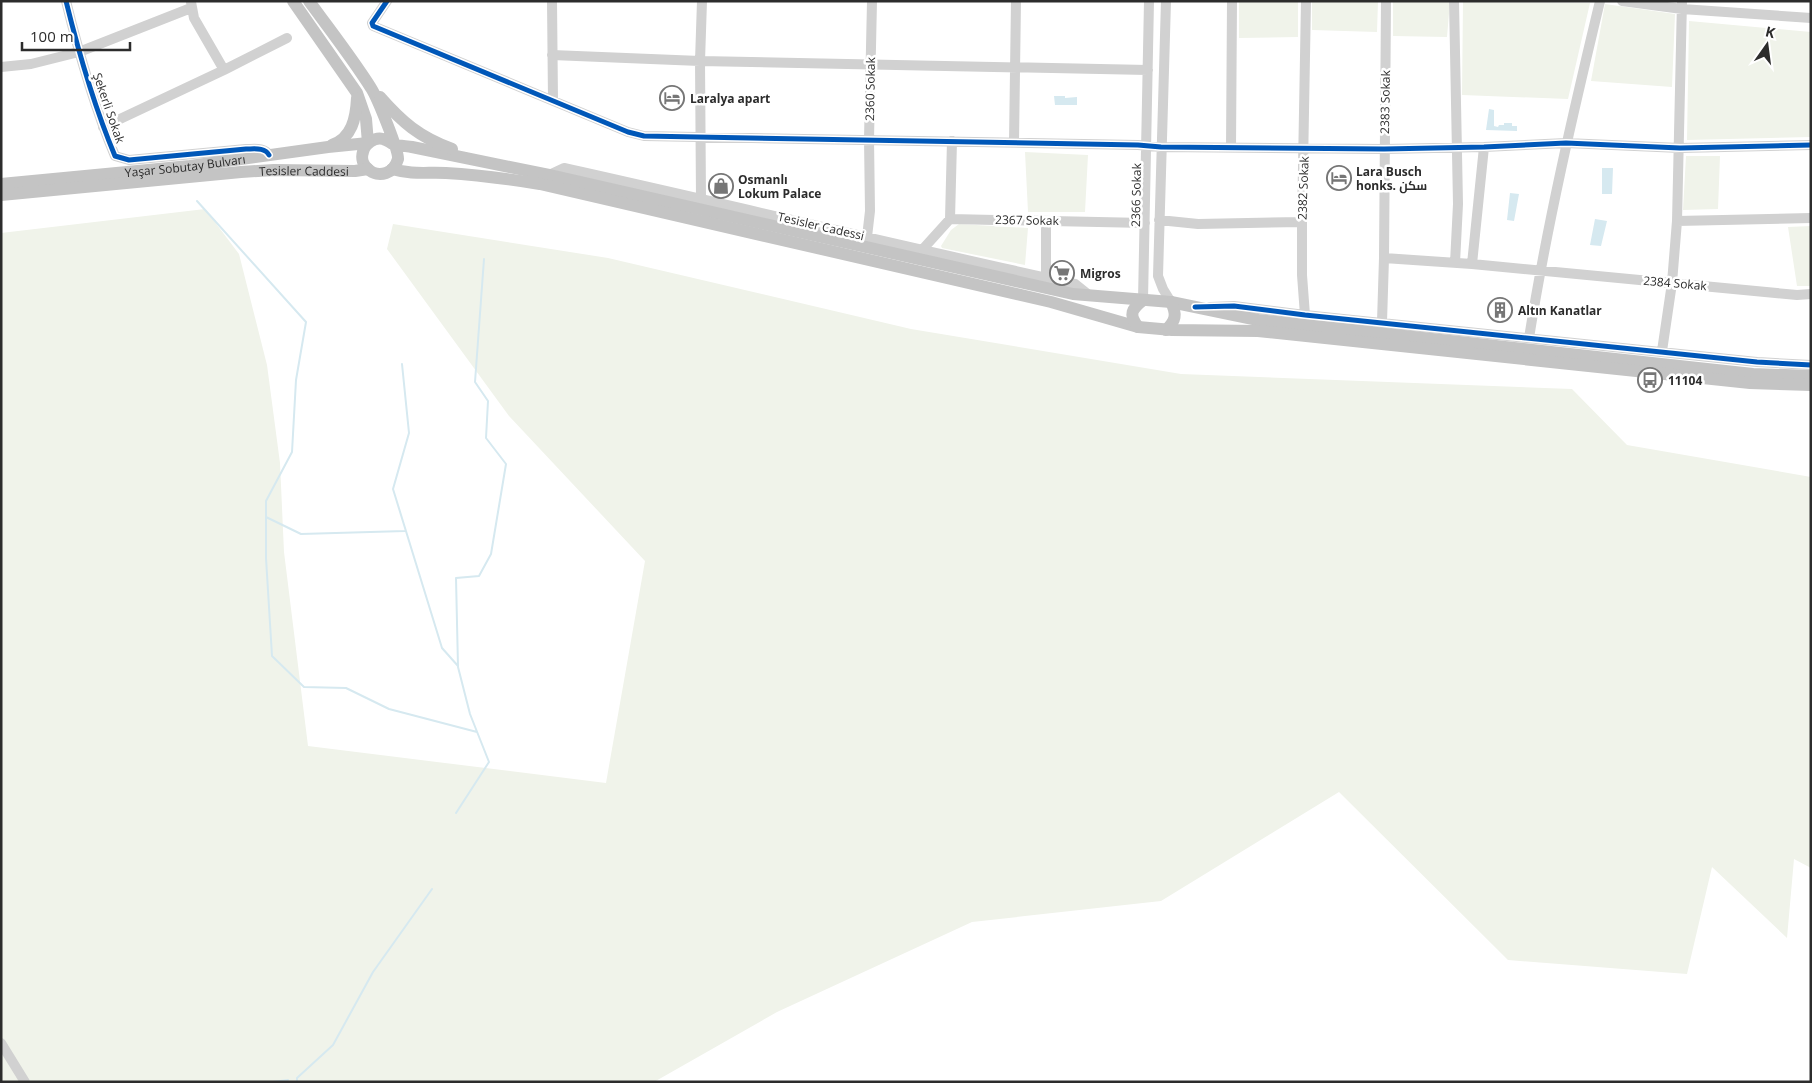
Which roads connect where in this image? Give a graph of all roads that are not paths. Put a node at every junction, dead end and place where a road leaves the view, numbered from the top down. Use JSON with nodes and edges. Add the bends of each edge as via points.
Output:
{"nodes":[{"id":1,"x":66,"y":1,"type":"edge"},
{"id":2,"x":293,"y":1,"type":"edge"},
{"id":3,"x":309,"y":1,"type":"edge"},
{"id":4,"x":387,"y":1,"type":"edge"},
{"id":5,"x":552,"y":1,"type":"edge"},
{"id":6,"x":702,"y":1,"type":"edge"},
{"id":7,"x":872,"y":1,"type":"edge"},
{"id":8,"x":1016,"y":1,"type":"edge"},
{"id":9,"x":1149,"y":1,"type":"edge"},
{"id":10,"x":1166,"y":1,"type":"edge"},
{"id":11,"x":1232,"y":1,"type":"edge"},
{"id":12,"x":1306,"y":1,"type":"edge"},
{"id":13,"x":1386,"y":1,"type":"edge"},
{"id":14,"x":1454,"y":1,"type":"edge"},
{"id":15,"x":1600,"y":1,"type":"edge"},
{"id":16,"x":1622,"y":1,"type":"edge"},
{"id":17,"x":191,"y":4,"type":"edge"},
{"id":18,"x":1682,"y":5,"type":"edge"},
{"id":19,"x":1811,"y":18,"type":"edge"},
{"id":20,"x":287,"y":38,"type":"dead end"},
{"id":21,"x":79,"y":52,"type":"junction"},
{"id":22,"x":552,"y":55,"type":"junction"},
{"id":23,"x":700,"y":61,"type":"junction"},
{"id":24,"x":870,"y":64,"type":"junction"},
{"id":25,"x":1,"y":66,"type":"edge"},
{"id":26,"x":1015,"y":68,"type":"junction"},
{"id":27,"x":224,"y":70,"type":"junction"},
{"id":28,"x":1148,"y":70,"type":"junction"},
{"id":29,"x":373,"y":90,"type":"junction"},
{"id":30,"x":357,"y":93,"type":"junction"},
{"id":31,"x":553,"y":101,"type":"junction"},
{"id":32,"x":102,"y":126,"type":"junction"},
{"id":33,"x":700,"y":136,"type":"junction"},
{"id":34,"x":869,"y":139,"type":"junction"},
{"id":35,"x":952,"y":141,"type":"junction"},
{"id":36,"x":1014,"y":142,"type":"junction"},
{"id":37,"x":368,"y":143,"type":"junction"},
{"id":38,"x":1566,"y":143,"type":"junction"},
{"id":39,"x":394,"y":144,"type":"junction"},
{"id":40,"x":1147,"y":145,"type":"junction"},
{"id":41,"x":1811,"y":145,"type":"edge"},
{"id":42,"x":328,"y":147,"type":"junction"},
{"id":43,"x":1161,"y":147,"type":"junction"},
{"id":44,"x":1484,"y":147,"type":"junction"},
{"id":45,"x":1231,"y":148,"type":"junction"},
{"id":46,"x":1304,"y":148,"type":"junction"},
{"id":47,"x":1458,"y":148,"type":"junction"},
{"id":48,"x":1680,"y":148,"type":"junction"},
{"id":49,"x":1384,"y":149,"type":"junction"},
{"id":50,"x":189,"y":160,"type":"junction"},
{"id":51,"x":499,"y":164,"type":"junction"},
{"id":52,"x":392,"y":169,"type":"junction"},
{"id":53,"x":368,"y":170,"type":"junction"},
{"id":54,"x":549,"y":175,"type":"junction"},
{"id":55,"x":1,"y":184,"type":"edge"},
{"id":56,"x":1,"y":194,"type":"edge"},
{"id":57,"x":702,"y":198,"type":"junction"},
{"id":58,"x":1811,"y":218,"type":"edge"},
{"id":59,"x":950,"y":219,"type":"junction"},
{"id":60,"x":1159,"y":220,"type":"junction"},
{"id":61,"x":1046,"y":221,"type":"junction"},
{"id":62,"x":1677,"y":221,"type":"junction"},
{"id":63,"x":1302,"y":222,"type":"junction"},
{"id":64,"x":1145,"y":223,"type":"junction"},
{"id":65,"x":867,"y":237,"type":"junction"},
{"id":66,"x":922,"y":250,"type":"junction"},
{"id":67,"x":1384,"y":258,"type":"junction"},
{"id":68,"x":1455,"y":263,"type":"junction"},
{"id":69,"x":1472,"y":264,"type":"junction"},
{"id":70,"x":1540,"y":270,"type":"junction"},
{"id":71,"x":1046,"y":278,"type":"junction"},
{"id":72,"x":1672,"y":283,"type":"junction"},
{"id":73,"x":1811,"y":294,"type":"edge"},
{"id":74,"x":1090,"y":296,"type":"junction"},
{"id":75,"x":1143,"y":300,"type":"junction"},
{"id":76,"x":1171,"y":302,"type":"junction"},
{"id":77,"x":1195,"y":307,"type":"junction"},
{"id":78,"x":1305,"y":315,"type":"junction"},
{"id":79,"x":1382,"y":322,"type":"junction"},
{"id":80,"x":1138,"y":327,"type":"junction"},
{"id":81,"x":1166,"y":330,"type":"junction"},
{"id":82,"x":1528,"y":338,"type":"junction"},
{"id":83,"x":1662,"y":351,"type":"junction"},
{"id":84,"x":1811,"y":364,"type":"edge"},
{"id":85,"x":1811,"y":376,"type":"edge"},
{"id":86,"x":1811,"y":385,"type":"edge"},
{"id":87,"x":2,"y":1043,"type":"edge"},
{"id":88,"x":1,"y":1057,"type":"edge"},
{"id":89,"x":25,"y":1082,"type":"edge"}],
"edges":[{"from":1,"to":21,"type":"street","name":"Şekerli Sokak"},
{"from":2,"to":30,"type":"main road"},
{"from":3,"to":29,"type":"main road"},
{"from":4,"to":31,"type":"street","via":[[373,26]]},
{"from":5,"to":22,"type":"street"},
{"from":6,"to":23,"type":"street"},
{"from":7,"to":24,"type":"street","name":"2360 Sokak"},
{"from":8,"to":26,"type":"street"},
{"from":9,"to":28,"type":"street","name":"2366 Sokak"},
{"from":10,"to":43,"type":"street","name":"2366 Sokak"},
{"from":11,"to":45,"type":"street"},
{"from":12,"to":46,"type":"street","name":"2382 Sokak"},
{"from":13,"to":49,"type":"street","name":"2383 Sokak"},
{"from":14,"to":47,"type":"street"},
{"from":15,"to":38,"type":"street"},
{"from":16,"to":18,"type":"street"},
{"from":17,"to":21,"type":"street"},
{"from":17,"to":27,"type":"street","via":[[194,18]]},
{"from":18,"to":19,"type":"street"},
{"from":18,"to":48,"type":"street"},
{"from":20,"to":27,"type":"street","name":"Şekerli Sokak"},
{"from":21,"to":25,"type":"street","via":[[31,64]]},
{"from":21,"to":32,"type":"street","name":"Şekerli Sokak"},
{"from":22,"to":23,"type":"street"},
{"from":22,"to":31,"type":"street"},
{"from":23,"to":24,"type":"street"},
{"from":23,"to":33,"type":"street"},
{"from":24,"to":26,"type":"street"},
{"from":24,"to":34,"type":"street","name":"2360 Sokak"},
{"from":26,"to":28,"type":"street"},
{"from":26,"to":36,"type":"street"},
{"from":27,"to":32,"type":"street","name":"Şekerli Sokak"},
{"from":28,"to":40,"type":"street","name":"2366 Sokak"},
{"from":29,"to":39,"type":"main road"},
{"from":29,"to":51,"type":"main road","via":[[403,122],[426,138]]},
{"from":30,"to":37,"type":"main road","via":[[366,119]]},
{"from":30,"to":42,"type":"main road","via":[[356,113],[350,130],[340,142]]},
{"from":31,"to":33,"type":"street","via":[[644,136]]},
{"from":32,"to":50,"type":"street","name":"Şekerli Sokak","via":[[115,156],[129,160]]},
{"from":33,"to":34,"type":"street"},
{"from":33,"to":57,"type":"street"},
{"from":34,"to":35,"type":"street"},
{"from":34,"to":65,"type":"street","name":"2360 Sokak"},
{"from":35,"to":36,"type":"street"},
{"from":35,"to":59,"type":"street"},
{"from":36,"to":40,"type":"street"},
{"from":37,"to":39,"type":"main road","via":[[378,138]]},
{"from":37,"to":42,"type":"main road","name":"Yaşar Sobutay Bulvarı"},
{"from":37,"to":53,"type":"main road","via":[[362,154]]},
{"from":38,"to":44,"type":"street"},
{"from":38,"to":48,"type":"street"},
{"from":38,"to":70,"type":"street"},
{"from":39,"to":51,"type":"main road"},
{"from":39,"to":52,"type":"main road","via":[[398,160]]},
{"from":40,"to":43,"type":"street"},
{"from":40,"to":64,"type":"street","name":"2366 Sokak"},
{"from":41,"to":48,"type":"street"},
{"from":42,"to":50,"type":"main road","name":"Yaşar Sobutay Bulvarı","via":[[269,156]]},
{"from":43,"to":45,"type":"street"},
{"from":43,"to":60,"type":"street","name":"2366 Sokak"},
{"from":44,"to":47,"type":"street"},
{"from":44,"to":69,"type":"street"},
{"from":45,"to":46,"type":"street"},
{"from":46,"to":49,"type":"street"},
{"from":46,"to":63,"type":"street","name":"2382 Sokak"},
{"from":47,"to":49,"type":"street"},
{"from":47,"to":68,"type":"street"},
{"from":48,"to":62,"type":"street"},
{"from":49,"to":67,"type":"street","name":"2383 Sokak"},
{"from":50,"to":55,"type":"main road","name":"Yaşar Sobutay Bulvarı"},
{"from":51,"to":54,"type":"main road"},
{"from":52,"to":53,"type":"main road","via":[[378,174]]},
{"from":52,"to":80,"type":"main road","via":[[407,174],[500,177],[540,184],[1051,302]]},
{"from":53,"to":56,"type":"main road","name":"Tesisler Caddesi","via":[[241,172]]},
{"from":54,"to":57,"type":"street","name":"Tesisler Cadessi","via":[[564,168]]},
{"from":54,"to":74,"type":"main road","via":[[1053,291]]},
{"from":57,"to":65,"type":"street","name":"Tesisler Cadessi"},
{"from":58,"to":62,"type":"street"},
{"from":59,"to":61,"type":"street","name":"2367 Sokak"},
{"from":59,"to":66,"type":"street"},
{"from":60,"to":63,"type":"street","via":[[1198,224]]},
{"from":60,"to":76,"type":"street","name":"2366 Sokak","via":[[1158,276]]},
{"from":61,"to":64,"type":"street","name":"2367 Sokak"},
{"from":61,"to":71,"type":"street"},
{"from":62,"to":72,"type":"street"},
{"from":63,"to":78,"type":"street","name":"2382 Sokak"},
{"from":64,"to":75,"type":"street","name":"2366 Sokak"},
{"from":65,"to":66,"type":"street","name":"Tesisler Cadessi"},
{"from":66,"to":71,"type":"street","name":"Tesisler Cadessi"},
{"from":67,"to":68,"type":"street","name":"2384 Sokak"},
{"from":67,"to":79,"type":"street","name":"2383 Sokak"},
{"from":68,"to":69,"type":"street","name":"2384 Sokak"},
{"from":69,"to":70,"type":"street","name":"2384 Sokak"},
{"from":70,"to":72,"type":"street","name":"2384 Sokak"},
{"from":70,"to":82,"type":"street"},
{"from":71,"to":74,"type":"street","name":"Tesisler Cadessi","via":[[1075,284]]},
{"from":72,"to":73,"type":"street","name":"2384 Sokak"},
{"from":72,"to":83,"type":"street"},
{"from":74,"to":75,"type":"main road"},
{"from":75,"to":76,"type":"main road"},
{"from":75,"to":80,"type":"main road","via":[[1132,315]]},
{"from":76,"to":77,"type":"main road"},
{"from":76,"to":81,"type":"main road","via":[[1175,317]]},
{"from":77,"to":78,"type":"street","via":[[1234,306]]},
{"from":77,"to":85,"type":"main road","via":[[1278,322],[1753,374]]},
{"from":78,"to":79,"type":"street"},
{"from":79,"to":82,"type":"street"},
{"from":80,"to":81,"type":"main road"},
{"from":81,"to":86,"type":"main road","via":[[1258,331],[1750,383]]},
{"from":82,"to":83,"type":"street"},
{"from":83,"to":84,"type":"street","via":[[1757,362]]},
{"from":87,"to":88,"type":"street"},
{"from":87,"to":89,"type":"street"}]}
